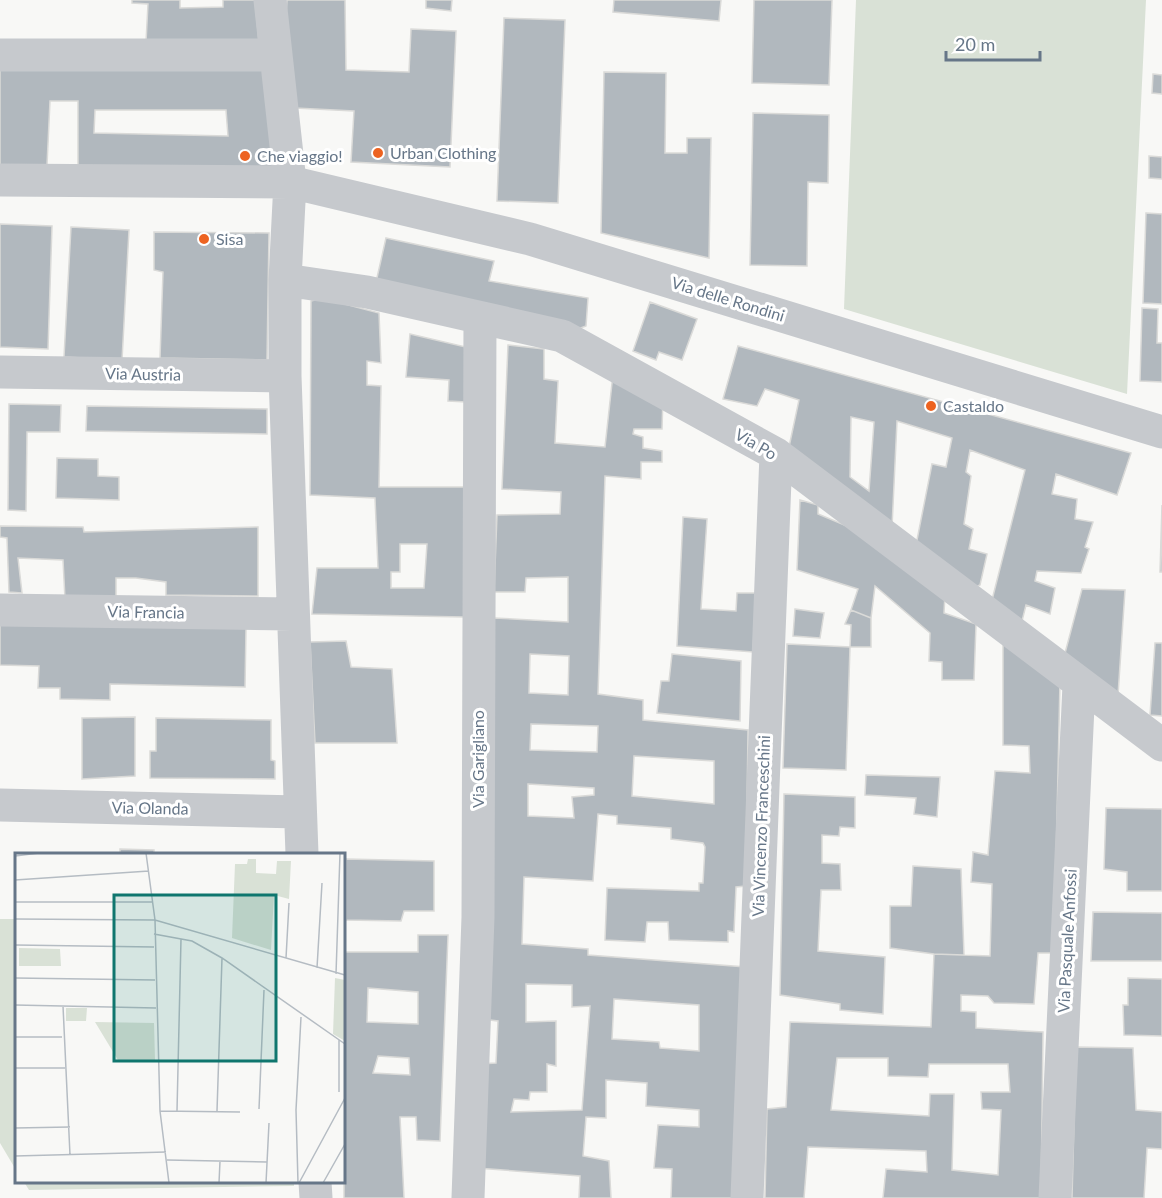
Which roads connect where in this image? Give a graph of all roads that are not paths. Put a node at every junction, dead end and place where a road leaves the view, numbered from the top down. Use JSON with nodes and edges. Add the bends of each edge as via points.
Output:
{"nodes":[{"id":1,"x":270,"y":0,"type":"edge"},
{"id":2,"x":0,"y":54,"type":"edge"},
{"id":3,"x":276,"y":55,"type":"junction"},
{"id":4,"x":0,"y":180,"type":"edge"},
{"id":5,"x":290,"y":182,"type":"junction"},
{"id":6,"x":285,"y":280,"type":"junction"},
{"id":7,"x":480,"y":319,"type":"junction"},
{"id":8,"x":0,"y":372,"type":"edge"},
{"id":9,"x":285,"y":376,"type":"junction"},
{"id":10,"x":1162,"y":432,"type":"edge"},
{"id":11,"x":776,"y":454,"type":"junction"},
{"id":12,"x":0,"y":610,"type":"edge"},
{"id":13,"x":292,"y":614,"type":"junction"},
{"id":14,"x":1079,"y":684,"type":"junction"},
{"id":15,"x":1162,"y":745,"type":"edge"},
{"id":16,"x":0,"y":805,"type":"edge"},
{"id":17,"x":300,"y":812,"type":"junction"},
{"id":18,"x":302,"y":853,"type":"edge"},
{"id":19,"x":315,"y":1183,"type":"edge"},
{"id":20,"x":316,"y":1198,"type":"edge"},
{"id":21,"x":468,"y":1198,"type":"edge"},
{"id":22,"x":747,"y":1198,"type":"edge"},
{"id":23,"x":1055,"y":1198,"type":"edge"}],
"edges":[{"from":1,"to":3,"type":"street"},
{"from":2,"to":3,"type":"street"},
{"from":3,"to":5,"type":"street"},
{"from":4,"to":5,"type":"street","name":"Via delle Rondini"},
{"from":5,"to":6,"type":"street"},
{"from":5,"to":10,"type":"street","name":"Via delle Rondini","via":[[530,239]]},
{"from":6,"to":7,"type":"street","name":"Via Po","via":[[367,292]]},
{"from":6,"to":9,"type":"street"},
{"from":7,"to":11,"type":"street","name":"Via Po","via":[[562,336]]},
{"from":7,"to":21,"type":"street","name":"Via Garigliano","via":[[478,917]]},
{"from":8,"to":9,"type":"street","name":"Via Austria"},
{"from":9,"to":13,"type":"street"},
{"from":11,"to":14,"type":"street","name":"Via Po"},
{"from":11,"to":22,"type":"street","name":"Via Vincenzo Franceschini"},
{"from":12,"to":13,"type":"street","name":"Via Francia"},
{"from":13,"to":17,"type":"street"},
{"from":14,"to":15,"type":"street","name":"Via Po"},
{"from":14,"to":23,"type":"street","name":"Via Pasquale Anfossi"},
{"from":16,"to":17,"type":"street","name":"Via Olanda"},
{"from":17,"to":18,"type":"street"},
{"from":19,"to":20,"type":"street"}]}
